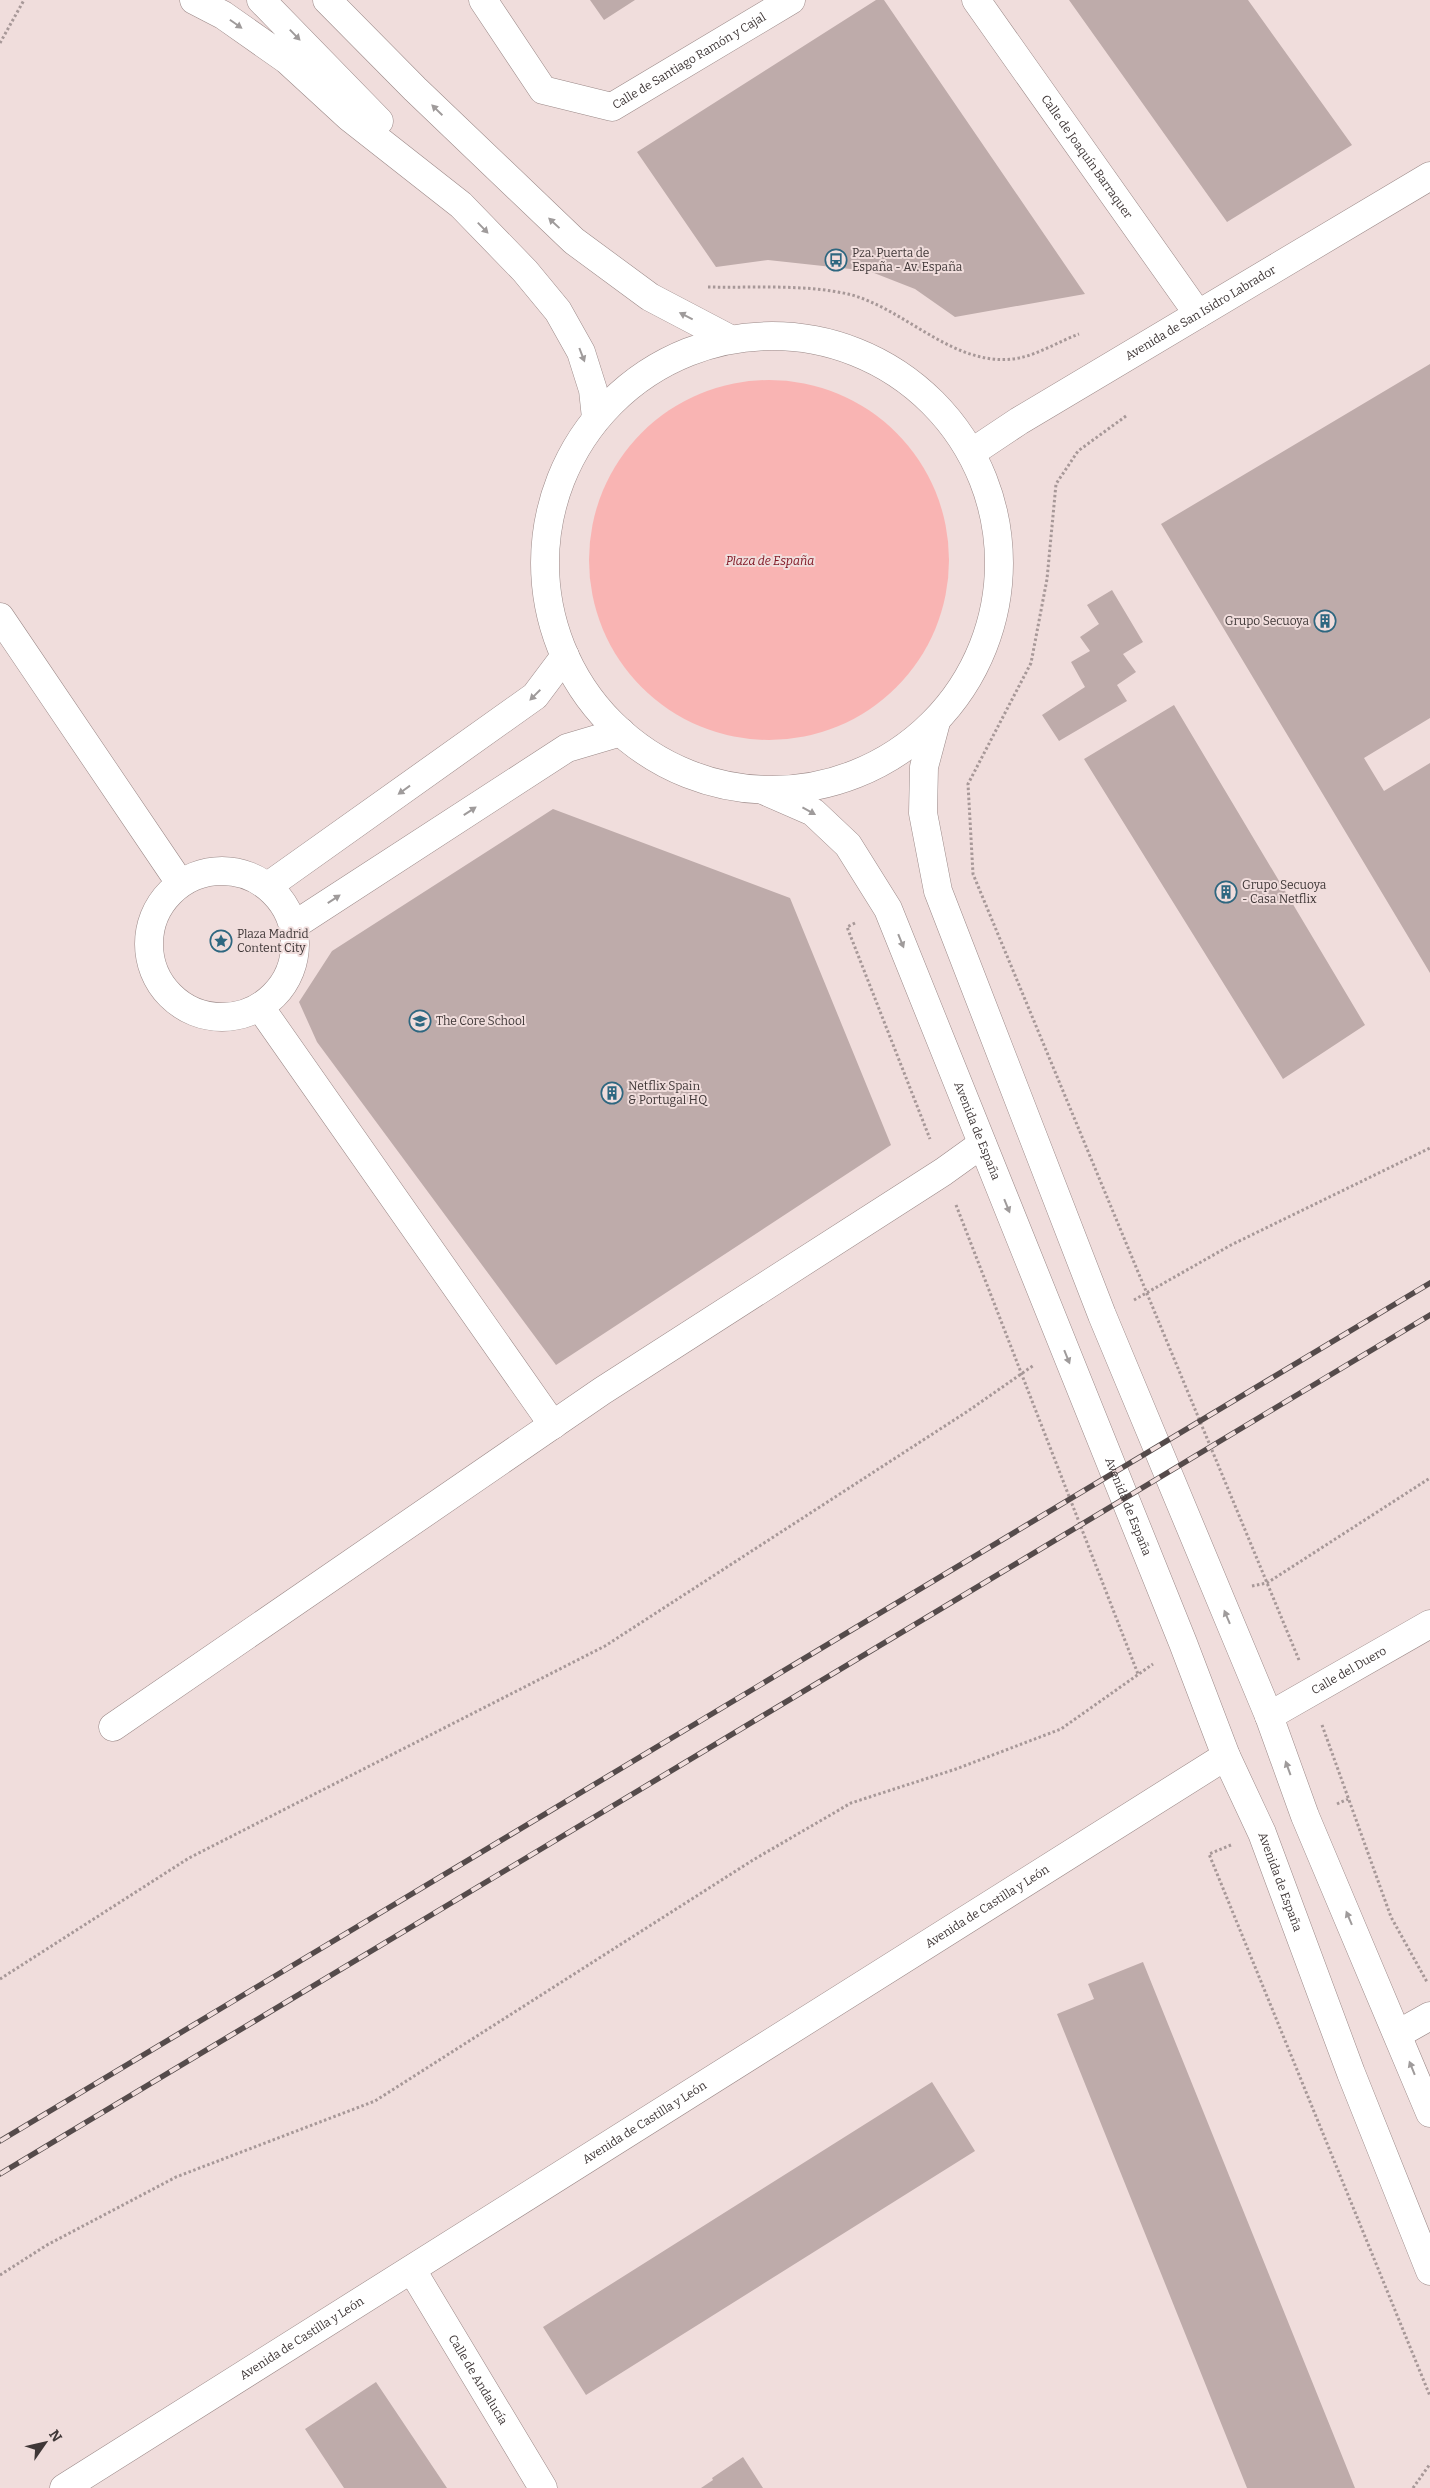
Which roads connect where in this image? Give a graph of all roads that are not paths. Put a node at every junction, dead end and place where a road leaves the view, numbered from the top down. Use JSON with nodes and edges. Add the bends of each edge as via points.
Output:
{"nodes":[{"id":1,"x":194,"y":0,"type":"edge"},
{"id":2,"x":261,"y":0,"type":"edge"},
{"id":3,"x":327,"y":0,"type":"edge"},
{"id":4,"x":483,"y":0,"type":"edge"},
{"id":5,"x":791,"y":0,"type":"edge"},
{"id":6,"x":976,"y":0,"type":"edge"},
{"id":7,"x":1430,"y":176,"type":"edge"},
{"id":8,"x":461,"y":205,"type":"junction"},
{"id":9,"x":1198,"y":314,"type":"junction"},
{"id":10,"x":730,"y":339,"type":"junction"},
{"id":11,"x":596,"y":418,"type":"junction"},
{"id":12,"x":971,"y":453,"type":"junction"},
{"id":13,"x":0,"y":617,"type":"edge"},
{"id":14,"x":565,"y":656,"type":"junction"},
{"id":15,"x":936,"y":722,"type":"junction"},
{"id":16,"x":621,"y":732,"type":"junction"},
{"id":17,"x":765,"y":791,"type":"junction"},
{"id":18,"x":180,"y":883,"type":"junction"},
{"id":19,"x":268,"y":886,"type":"junction"},
{"id":20,"x":293,"y":926,"type":"junction"},
{"id":21,"x":260,"y":1007,"type":"junction"},
{"id":22,"x":982,"y":1144,"type":"junction"},
{"id":23,"x":553,"y":1425,"type":"junction"},
{"id":24,"x":1430,"y":1624,"type":"edge"},
{"id":25,"x":1269,"y":1716,"type":"junction"},
{"id":26,"x":113,"y":1727,"type":"dead end"},
{"id":27,"x":1226,"y":1756,"type":"junction"},
{"id":28,"x":1430,"y":2016,"type":"edge"},
{"id":29,"x":1398,"y":2034,"type":"junction"},
{"id":30,"x":1430,"y":2113,"type":"edge"},
{"id":31,"x":412,"y":2270,"type":"junction"},
{"id":32,"x":1430,"y":2270,"type":"edge"},
{"id":33,"x":64,"y":2488,"type":"edge"},
{"id":34,"x":543,"y":2488,"type":"edge"}],
"edges":[{"from":1,"to":8,"type":"main road","one_way":true,"via":[[223,15],[287,60],[349,117]]},
{"from":2,"to":8,"type":"main road","one_way":true},
{"from":10,"to":3,"type":"main road","one_way":true,"via":[[650,297],[574,241]]},
{"from":4,"to":5,"type":"main road","name":"Calle de Santiago Ramón y Cajal","via":[[543,90],[612,107]]},
{"from":6,"to":9,"type":"main road","name":"Calle de Joaquín Barraquer"},
{"from":7,"to":9,"type":"main road","name":"Avenida de San Isidro Labrador"},
{"from":8,"to":11,"type":"main road","one_way":true,"via":[[525,271],[558,311],[581,352],[593,390]]},
{"from":9,"to":12,"type":"main road","name":"Avenida de San Isidro Labrador"},
{"from":10,"to":11,"type":"main road","via":[[691,350],[655,366],[623,390]]},
{"from":10,"to":12,"type":"main road","via":[[777,334],[824,341],[869,356],[910,381],[944,414]]},
{"from":11,"to":14,"type":"main road","via":[[568,461],[551,508],[546,550],[549,609]]},
{"from":12,"to":15,"type":"main road","via":[[990,498],[1000,545],[998,594],[987,640],[966,684]]},
{"from":13,"to":18,"type":"main road"},
{"from":14,"to":16,"type":"main road","via":[[589,698]]},
{"from":14,"to":19,"type":"main road","one_way":true,"via":[[535,696]]},
{"from":15,"to":17,"type":"main road","via":[[900,753],[858,775],[812,788]]},
{"from":25,"to":15,"type":"main road","one_way":true,"via":[[1102,1315],[938,891],[923,813],[924,767]]},
{"from":16,"to":17,"type":"main road","via":[[664,763],[713,782]]},
{"from":20,"to":16,"type":"main road","one_way":true,"via":[[567,748]]},
{"from":17,"to":22,"type":"main road","name":"Avenida de España","one_way":true,"via":[[813,812],[848,845],[888,909]]},
{"from":18,"to":19,"type":"main road","via":[[201,873],[225,870],[248,875]]},
{"from":18,"to":21,"type":"main road","via":[[163,899],[152,920],[148,938],[154,971],[162,986],[176,1001],[192,1011],[211,1016],[236,1016]]},
{"from":19,"to":20,"type":"main road","via":[[284,904]]},
{"from":20,"to":21,"type":"main road","via":[[295,949],[290,972],[278,992]]},
{"from":21,"to":23,"type":"main road"},
{"from":22,"to":23,"type":"main road"},
{"from":22,"to":27,"type":"main road","name":"Avenida de España","one_way":true},
{"from":23,"to":26,"type":"main road"},
{"from":24,"to":25,"type":"main road","name":"Calle del Duero"},
{"from":29,"to":25,"type":"main road","one_way":true,"via":[[1305,1816]]},
{"from":27,"to":31,"type":"main road","name":"Avenida de Castilla y León"},
{"from":27,"to":32,"type":"main road","name":"Avenida de España","via":[[1262,1833],[1350,2073]]},
{"from":28,"to":29,"type":"main road"},
{"from":30,"to":29,"type":"main road","one_way":true},
{"from":31,"to":33,"type":"main road","name":"Avenida de Castilla y León"},
{"from":31,"to":34,"type":"main road","name":"Calle de Andalucía"}]}
